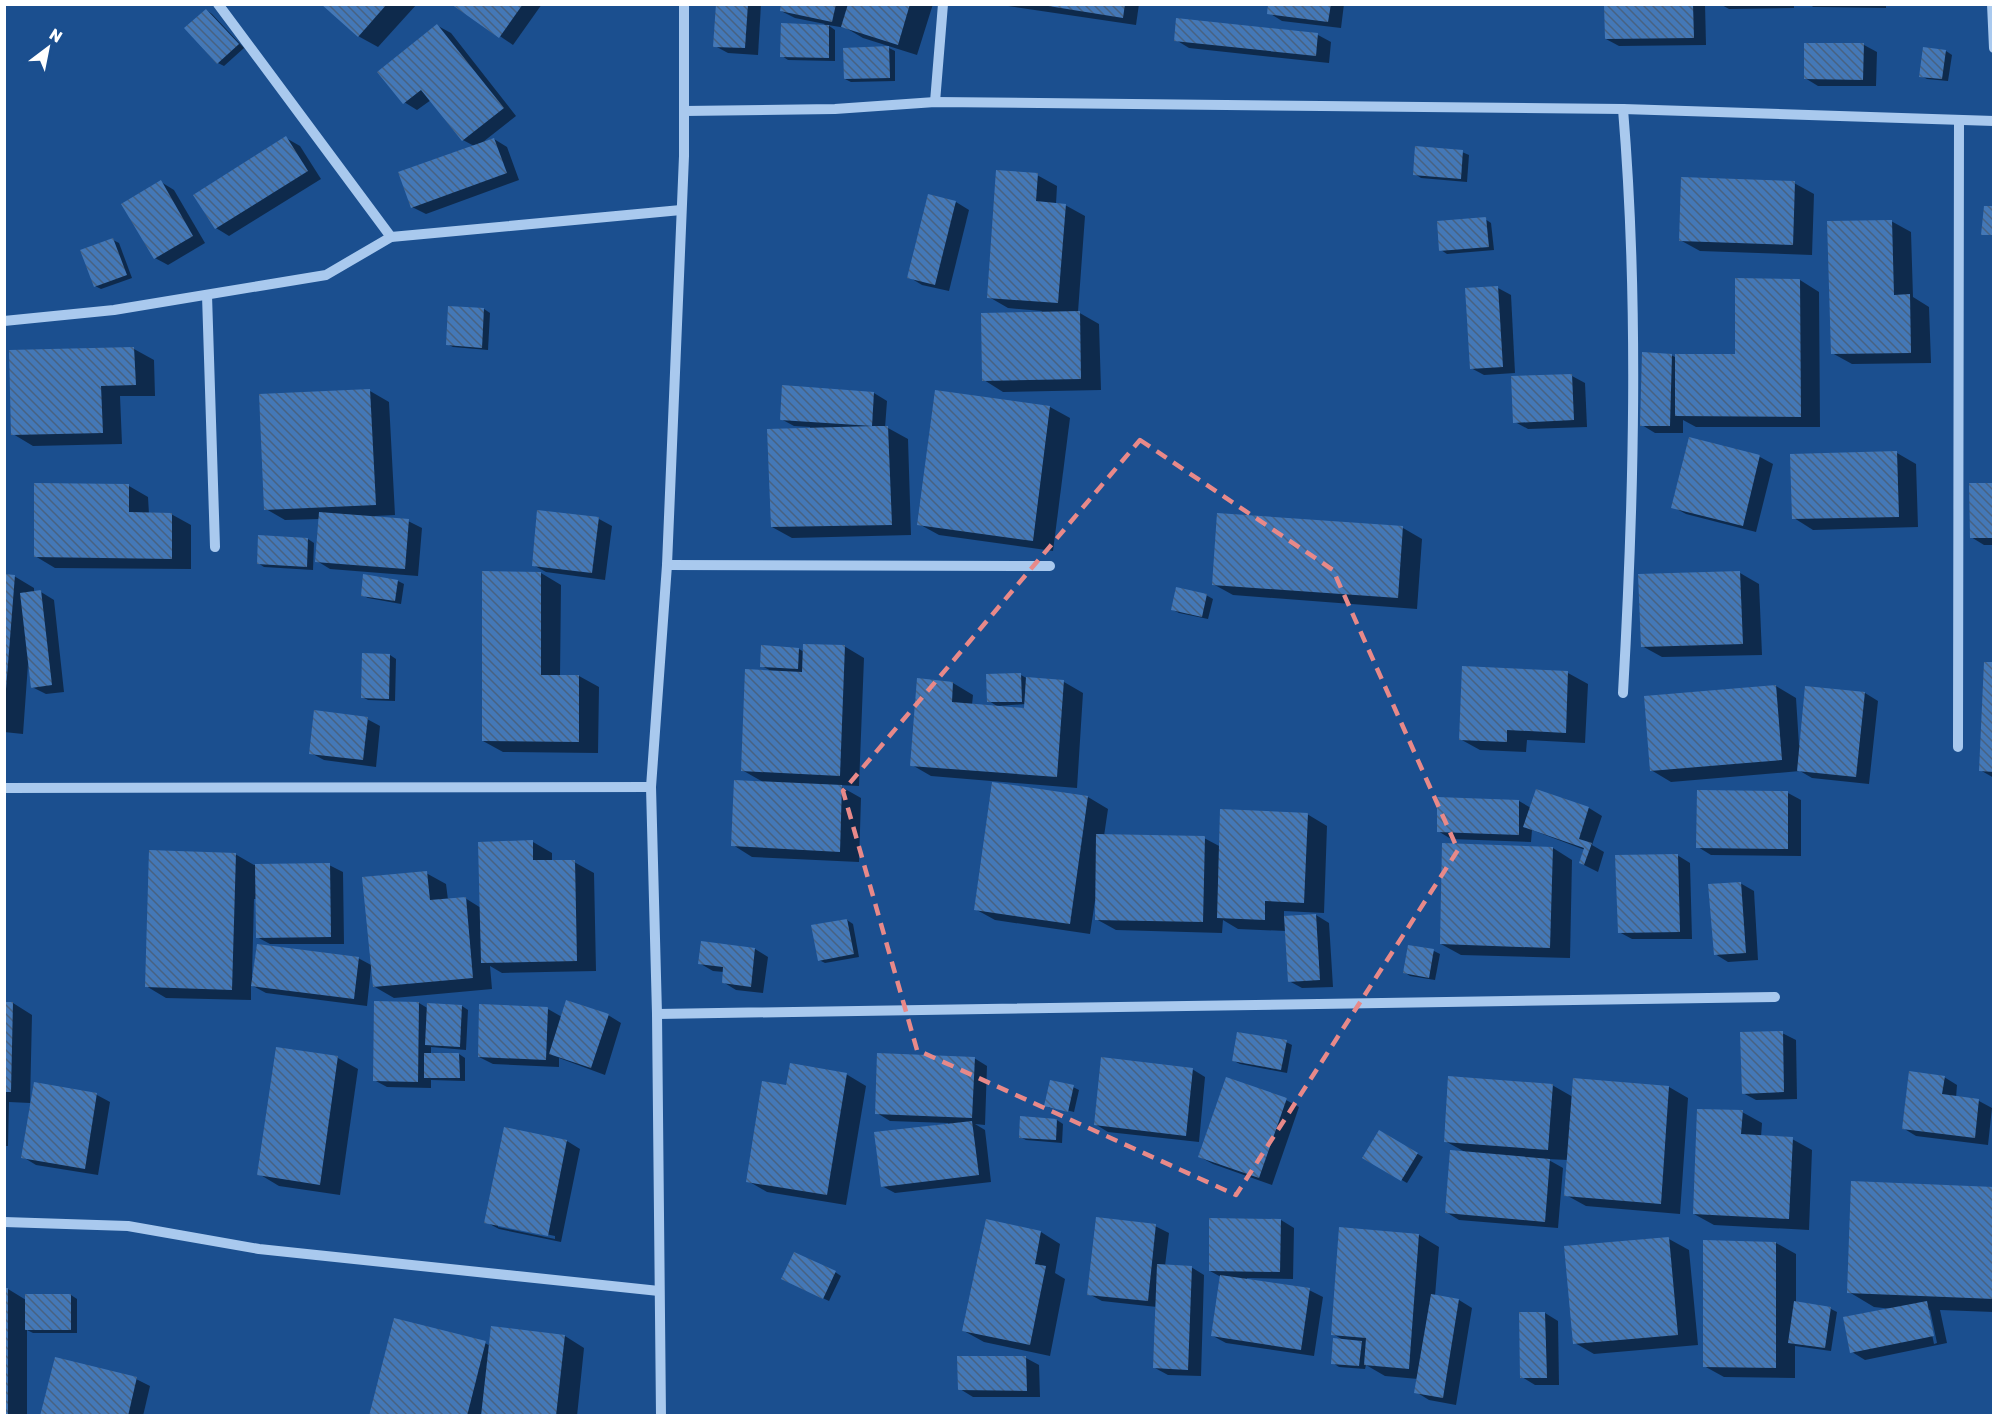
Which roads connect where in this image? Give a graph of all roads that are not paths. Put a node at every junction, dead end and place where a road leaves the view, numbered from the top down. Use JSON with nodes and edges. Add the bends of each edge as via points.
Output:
{"nodes":[{"id":1,"x":218,"y":4,"type":"edge"},
{"id":2,"x":684,"y":4,"type":"edge"},
{"id":3,"x":943,"y":4,"type":"edge"},
{"id":4,"x":1992,"y":4,"type":"edge"},
{"id":5,"x":1994,"y":48,"type":"edge"},
{"id":6,"x":935,"y":102,"type":"junction"},
{"id":7,"x":1623,"y":109,"type":"junction"},
{"id":8,"x":684,"y":111,"type":"junction"},
{"id":9,"x":1959,"y":120,"type":"junction"},
{"id":10,"x":1994,"y":121,"type":"edge"},
{"id":11,"x":681,"y":210,"type":"junction"},
{"id":12,"x":391,"y":237,"type":"junction"},
{"id":13,"x":207,"y":295,"type":"junction"},
{"id":14,"x":4,"y":321,"type":"edge"},
{"id":15,"x":215,"y":547,"type":"dead end"},
{"id":16,"x":667,"y":565,"type":"junction"},
{"id":17,"x":1050,"y":566,"type":"dead end"},
{"id":18,"x":1623,"y":693,"type":"dead end"},
{"id":19,"x":1958,"y":747,"type":"dead end"},
{"id":20,"x":651,"y":787,"type":"junction"},
{"id":21,"x":4,"y":788,"type":"edge"},
{"id":22,"x":1775,"y":997,"type":"dead end"},
{"id":23,"x":657,"y":1014,"type":"junction"},
{"id":24,"x":4,"y":1222,"type":"edge"},
{"id":25,"x":658,"y":1291,"type":"junction"},
{"id":26,"x":661,"y":1416,"type":"edge"}],
"edges":[{"from":1,"to":12,"type":"street"},
{"from":2,"to":8,"type":"street"},
{"from":3,"to":6,"type":"street"},
{"from":4,"to":5,"type":"street"},
{"from":6,"to":7,"type":"street"},
{"from":6,"to":8,"type":"street","via":[[835,109]]},
{"from":7,"to":9,"type":"street"},
{"from":7,"to":18,"type":"street","via":[[1633,397]]},
{"from":8,"to":11,"type":"street"},
{"from":9,"to":10,"type":"street"},
{"from":9,"to":19,"type":"street"},
{"from":11,"to":12,"type":"street"},
{"from":11,"to":16,"type":"street"},
{"from":12,"to":13,"type":"street","via":[[326,275]]},
{"from":13,"to":14,"type":"street","via":[[114,310]]},
{"from":13,"to":15,"type":"street"},
{"from":16,"to":17,"type":"street"},
{"from":16,"to":20,"type":"street"},
{"from":20,"to":21,"type":"street"},
{"from":20,"to":23,"type":"street"},
{"from":22,"to":23,"type":"street"},
{"from":23,"to":25,"type":"street"},
{"from":24,"to":25,"type":"street","via":[[128,1226],[259,1249]]},
{"from":25,"to":26,"type":"street"}]}
